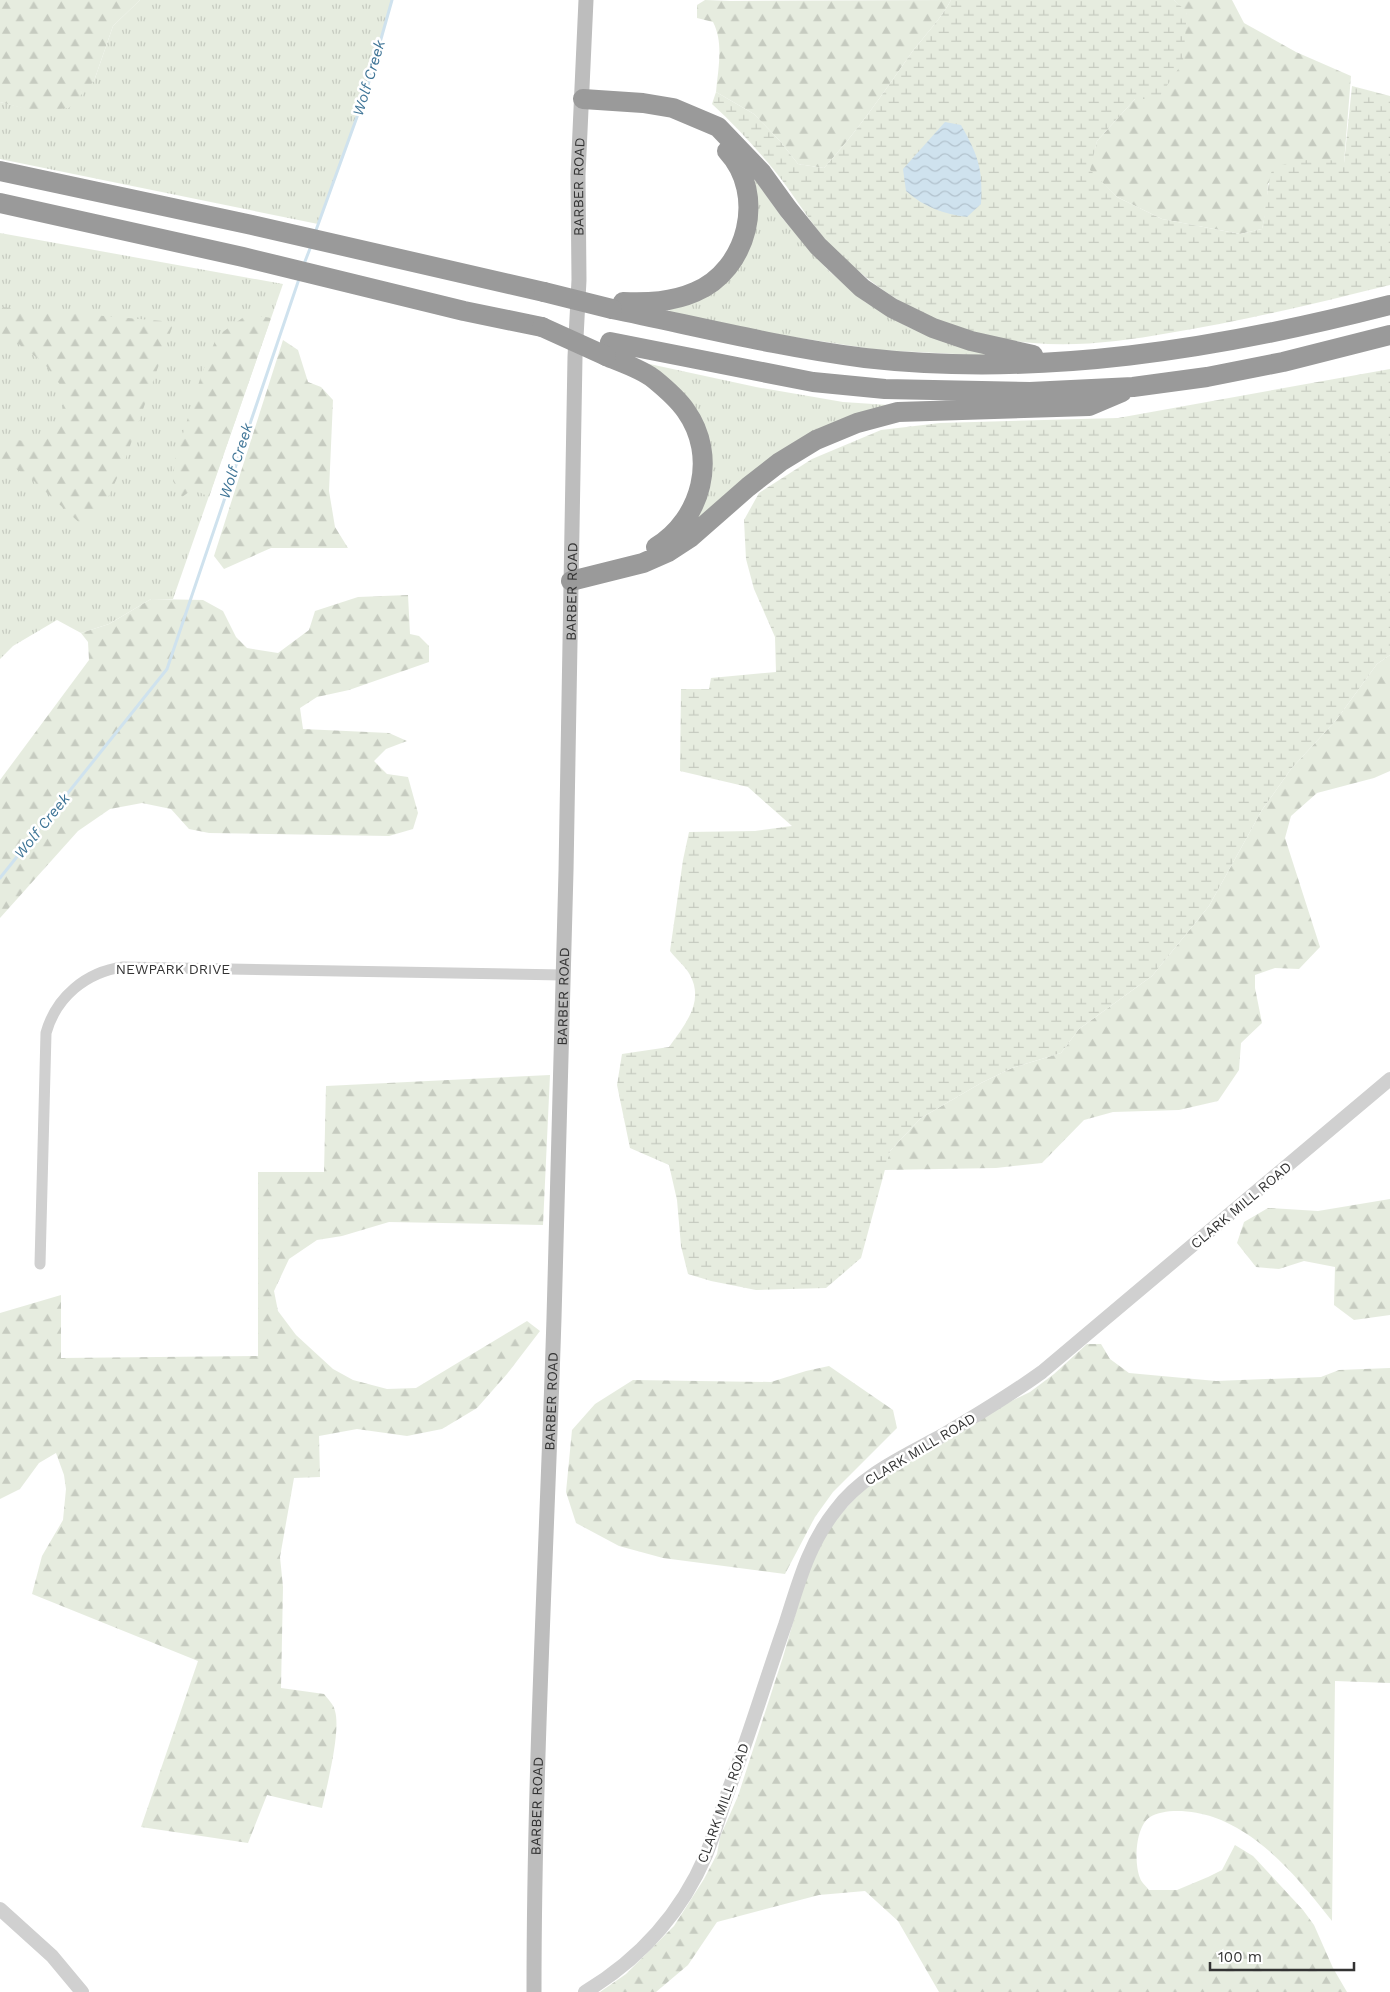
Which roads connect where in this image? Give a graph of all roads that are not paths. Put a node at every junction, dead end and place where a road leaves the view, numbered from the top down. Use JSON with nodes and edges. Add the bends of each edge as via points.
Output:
{"nodes":[{"id":1,"x":586,"y":0,"type":"edge"},
{"id":2,"x":582,"y":104,"type":"junction"},
{"id":3,"x":0,"y":171,"type":"edge"},
{"id":4,"x":0,"y":203,"type":"edge"},
{"id":5,"x":1390,"y":305,"type":"edge"},
{"id":6,"x":611,"y":306,"type":"junction"},
{"id":7,"x":1390,"y":335,"type":"edge"},
{"id":8,"x":608,"y":349,"type":"junction"},
{"id":9,"x":1084,"y":361,"type":"junction"},
{"id":10,"x":1134,"y":387,"type":"junction"},
{"id":11,"x":571,"y":575,"type":"junction"},
{"id":12,"x":563,"y":975,"type":"junction"},
{"id":13,"x":1390,"y":1079,"type":"edge"},
{"id":14,"x":40,"y":1264,"type":"dead end"},
{"id":15,"x":0,"y":1909,"type":"edge"},
{"id":16,"x":82,"y":1992,"type":"edge"},
{"id":17,"x":534,"y":1992,"type":"edge"},
{"id":18,"x":586,"y":1992,"type":"edge"}],
"edges":[{"from":1,"to":2,"type":"main road","name":"BARBER ROAD"},
{"from":2,"to":6,"type":"highway","via":[[653,113],[693,124],[712,135],[735,159],[748,198],[748,222],[743,242],[728,266],[713,281],[674,299]]},
{"from":2,"to":9,"type":"highway","via":[[643,103],[673,108],[718,127],[762,173],[807,234],[848,276],[877,298],[921,323],[964,339],[1008,351]]},
{"from":2,"to":11,"type":"main road","name":"BARBER ROAD"},
{"from":3,"to":6,"type":"highway","bridge":true},
{"from":4,"to":8,"type":"highway","bridge":true,"via":[[542,327]]},
{"from":5,"to":9,"type":"highway","via":[[1258,336]]},
{"from":6,"to":9,"type":"highway","via":[[787,347],[866,358],[1010,364]]},
{"from":7,"to":10,"type":"highway","via":[[1283,362]]},
{"from":8,"to":10,"type":"highway","via":[[813,382],[884,389],[1030,392]]},
{"from":8,"to":11,"type":"highway","via":[[652,377],[684,407],[698,434],[703,458],[702,482],[689,514],[666,541],[650,551]]},
{"from":10,"to":11,"type":"highway","via":[[1089,406],[898,412],[857,423],[816,440],[780,462],[691,537],[668,552],[643,563]]},
{"from":11,"to":12,"type":"main road","name":"BARBER ROAD"},
{"from":12,"to":14,"type":"street","name":"NEWPARK DRIVE","via":[[124,968],[106,970],[89,978],[66,996],[51,1018],[46,1033]]},
{"from":12,"to":17,"type":"main road","name":"BARBER ROAD","via":[[534,1867]]},
{"from":13,"to":18,"type":"street","name":"CLARK MILL ROAD","via":[[1042,1372],[871,1477],[844,1499],[822,1529],[804,1564],[749,1735],[706,1855],[692,1882],[670,1917],[646,1946]]},
{"from":15,"to":16,"type":"street","via":[[52,1956]]}]}
